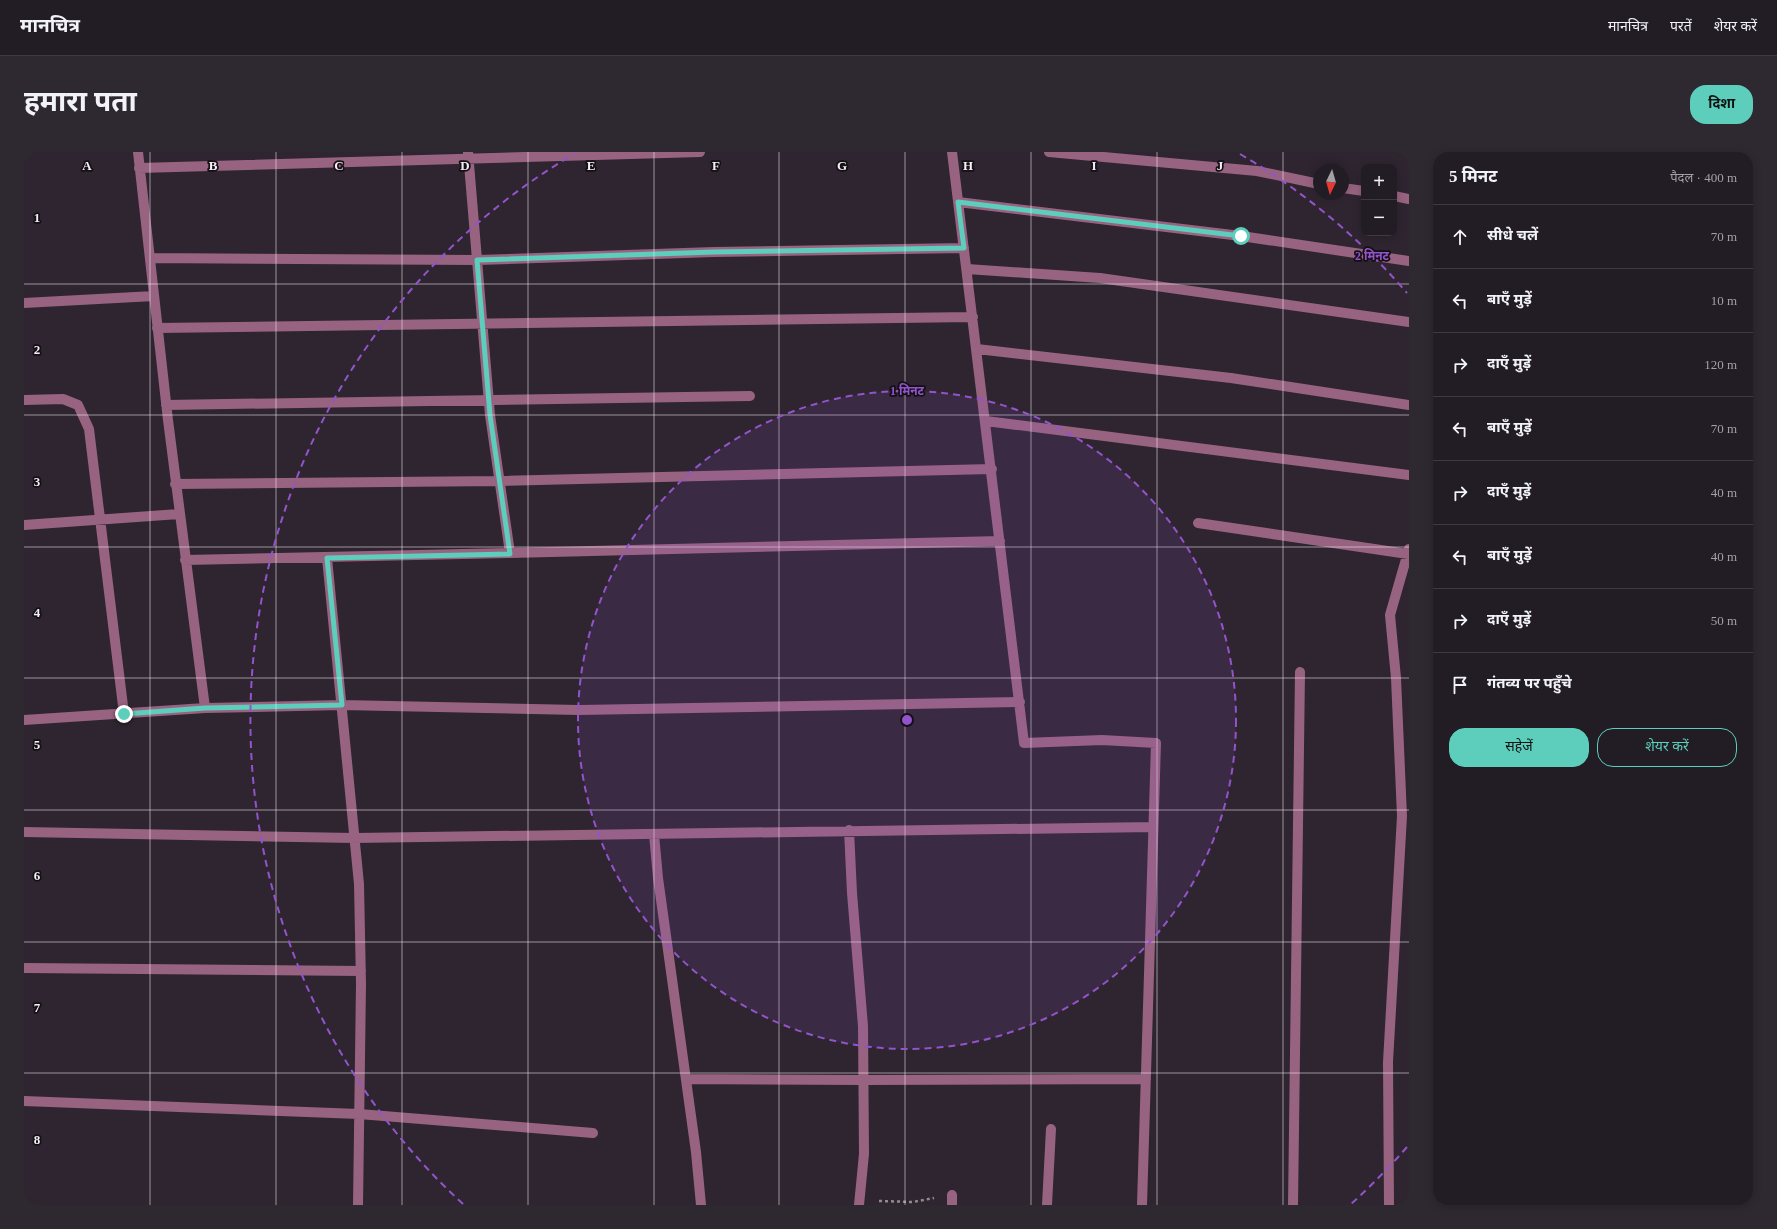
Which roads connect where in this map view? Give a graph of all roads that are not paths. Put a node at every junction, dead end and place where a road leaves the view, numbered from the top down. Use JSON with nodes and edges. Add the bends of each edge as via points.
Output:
{"nodes":[{"id":1,"x":138,"y":152,"type":"edge"},
{"id":2,"x":700,"y":152,"type":"edge"},
{"id":3,"x":952,"y":152,"type":"edge"},
{"id":4,"x":1049,"y":152,"type":"edge"},
{"id":5,"x":468,"y":156,"type":"edge"},
{"id":6,"x":140,"y":168,"type":"junction"},
{"id":7,"x":1313,"y":183,"type":"edge"},
{"id":8,"x":1349,"y":189,"type":"edge"},
{"id":9,"x":1361,"y":191,"type":"edge"},
{"id":10,"x":1397,"y":197,"type":"edge"},
{"id":11,"x":1409,"y":199,"type":"edge"},
{"id":12,"x":958,"y":202,"type":"junction"},
{"id":13,"x":964,"y":248,"type":"junction"},
{"id":14,"x":150,"y":258,"type":"junction"},
{"id":15,"x":477,"y":260,"type":"junction"},
{"id":16,"x":1409,"y":261,"type":"edge"},
{"id":17,"x":967,"y":269,"type":"junction"},
{"id":18,"x":154,"y":296,"type":"junction"},
{"id":19,"x":24,"y":303,"type":"edge"},
{"id":20,"x":973,"y":317,"type":"junction"},
{"id":21,"x":1409,"y":322,"type":"edge"},
{"id":22,"x":482,"y":324,"type":"junction"},
{"id":23,"x":157,"y":328,"type":"junction"},
{"id":24,"x":977,"y":349,"type":"junction"},
{"id":25,"x":750,"y":396,"type":"dead end"},
{"id":26,"x":489,"y":399,"type":"junction"},
{"id":27,"x":24,"y":400,"type":"edge"},
{"id":28,"x":1409,"y":405,"type":"edge"},
{"id":29,"x":166,"y":406,"type":"junction"},
{"id":30,"x":986,"y":421,"type":"junction"},
{"id":31,"x":992,"y":469,"type":"junction"},
{"id":32,"x":1409,"y":475,"type":"edge"},
{"id":33,"x":500,"y":481,"type":"junction"},
{"id":34,"x":176,"y":484,"type":"junction"},
{"id":35,"x":179,"y":514,"type":"junction"},
{"id":36,"x":100,"y":520,"type":"junction"},
{"id":37,"x":1198,"y":523,"type":"dead end"},
{"id":38,"x":24,"y":524,"type":"edge"},
{"id":39,"x":1000,"y":541,"type":"junction"},
{"id":40,"x":1408,"y":552,"type":"edge"},
{"id":41,"x":510,"y":554,"type":"junction"},
{"id":42,"x":327,"y":558,"type":"junction"},
{"id":43,"x":185,"y":560,"type":"junction"},
{"id":44,"x":1300,"y":672,"type":"dead end"},
{"id":45,"x":1020,"y":702,"type":"junction"},
{"id":46,"x":342,"y":705,"type":"junction"},
{"id":47,"x":205,"y":708,"type":"junction"},
{"id":48,"x":124,"y":714,"type":"junction"},
{"id":49,"x":24,"y":720,"type":"edge"},
{"id":50,"x":1153,"y":827,"type":"junction"},
{"id":51,"x":849,"y":830,"type":"junction"},
{"id":52,"x":24,"y":832,"type":"edge"},
{"id":53,"x":654,"y":834,"type":"junction"},
{"id":54,"x":354,"y":838,"type":"junction"},
{"id":55,"x":24,"y":968,"type":"edge"},
{"id":56,"x":361,"y":971,"type":"junction"},
{"id":57,"x":686,"y":1079,"type":"junction"},
{"id":58,"x":1146,"y":1079,"type":"junction"},
{"id":59,"x":864,"y":1080,"type":"junction"},
{"id":60,"x":24,"y":1101,"type":"edge"},
{"id":61,"x":359,"y":1114,"type":"junction"},
{"id":62,"x":1051,"y":1129,"type":"dead end"},
{"id":63,"x":593,"y":1133,"type":"dead end"},
{"id":64,"x":860,"y":1203,"type":"edge"},
{"id":65,"x":358,"y":1205,"type":"edge"},
{"id":66,"x":701,"y":1205,"type":"edge"},
{"id":67,"x":1047,"y":1205,"type":"edge"},
{"id":68,"x":1142,"y":1205,"type":"edge"},
{"id":69,"x":1293,"y":1205,"type":"edge"},
{"id":70,"x":1389,"y":1205,"type":"edge"}],
"edges":[{"from":1,"to":6,"type":"street"},
{"from":2,"to":5,"type":"street"},
{"from":3,"to":12,"type":"street"},
{"from":4,"to":7,"type":"street","via":[[1257,171]]},
{"from":5,"to":6,"type":"street"},
{"from":5,"to":15,"type":"street"},
{"from":6,"to":14,"type":"street"},
{"from":8,"to":9,"type":"street"},
{"from":10,"to":11,"type":"street"},
{"from":12,"to":13,"type":"street"},
{"from":12,"to":16,"type":"street","via":[[1241,236]]},
{"from":13,"to":15,"type":"street","via":[[714,252]]},
{"from":13,"to":17,"type":"street"},
{"from":14,"to":15,"type":"street"},
{"from":14,"to":18,"type":"street"},
{"from":15,"to":22,"type":"street"},
{"from":17,"to":20,"type":"street"},
{"from":17,"to":21,"type":"street","via":[[1100,278]]},
{"from":18,"to":19,"type":"street"},
{"from":18,"to":23,"type":"street"},
{"from":20,"to":22,"type":"street"},
{"from":20,"to":24,"type":"street"},
{"from":22,"to":23,"type":"street"},
{"from":22,"to":26,"type":"street"},
{"from":23,"to":29,"type":"street"},
{"from":24,"to":28,"type":"street","via":[[1231,378]]},
{"from":24,"to":30,"type":"street"},
{"from":25,"to":26,"type":"street"},
{"from":26,"to":29,"type":"street"},
{"from":26,"to":33,"type":"street"},
{"from":27,"to":36,"type":"street","via":[[63,399],[78,405],[89,429]]},
{"from":29,"to":34,"type":"street"},
{"from":30,"to":31,"type":"street"},
{"from":30,"to":32,"type":"street"},
{"from":31,"to":33,"type":"street"},
{"from":31,"to":39,"type":"street"},
{"from":33,"to":34,"type":"street"},
{"from":33,"to":41,"type":"street"},
{"from":34,"to":35,"type":"street"},
{"from":35,"to":36,"type":"street"},
{"from":35,"to":43,"type":"street"},
{"from":36,"to":38,"type":"street"},
{"from":36,"to":48,"type":"street"},
{"from":37,"to":40,"type":"street"},
{"from":39,"to":41,"type":"street"},
{"from":39,"to":45,"type":"street"},
{"from":40,"to":70,"type":"street","via":[[1390,614],[1396,678],[1402,816],[1388,1062]]},
{"from":41,"to":42,"type":"street"},
{"from":42,"to":43,"type":"street"},
{"from":42,"to":46,"type":"street"},
{"from":43,"to":47,"type":"street"},
{"from":44,"to":69,"type":"street"},
{"from":45,"to":46,"type":"street","via":[[579,710]]},
{"from":45,"to":50,"type":"street","via":[[1024,743],[1102,740],[1156,743]]},
{"from":46,"to":47,"type":"street"},
{"from":46,"to":54,"type":"street"},
{"from":47,"to":48,"type":"street"},
{"from":48,"to":49,"type":"street"},
{"from":50,"to":51,"type":"street"},
{"from":50,"to":58,"type":"street"},
{"from":51,"to":53,"type":"street"},
{"from":51,"to":59,"type":"street","via":[[863,1026]]},
{"from":52,"to":54,"type":"street"},
{"from":53,"to":54,"type":"street"},
{"from":53,"to":57,"type":"street"},
{"from":54,"to":56,"type":"street","via":[[359,884]]},
{"from":55,"to":56,"type":"street"},
{"from":56,"to":61,"type":"street"},
{"from":57,"to":59,"type":"street"},
{"from":57,"to":66,"type":"street"},
{"from":58,"to":59,"type":"street"},
{"from":58,"to":68,"type":"street"},
{"from":59,"to":64,"type":"street","via":[[864,1154]]},
{"from":60,"to":61,"type":"street"},
{"from":61,"to":63,"type":"street"},
{"from":61,"to":65,"type":"street"},
{"from":62,"to":67,"type":"street"}]}
